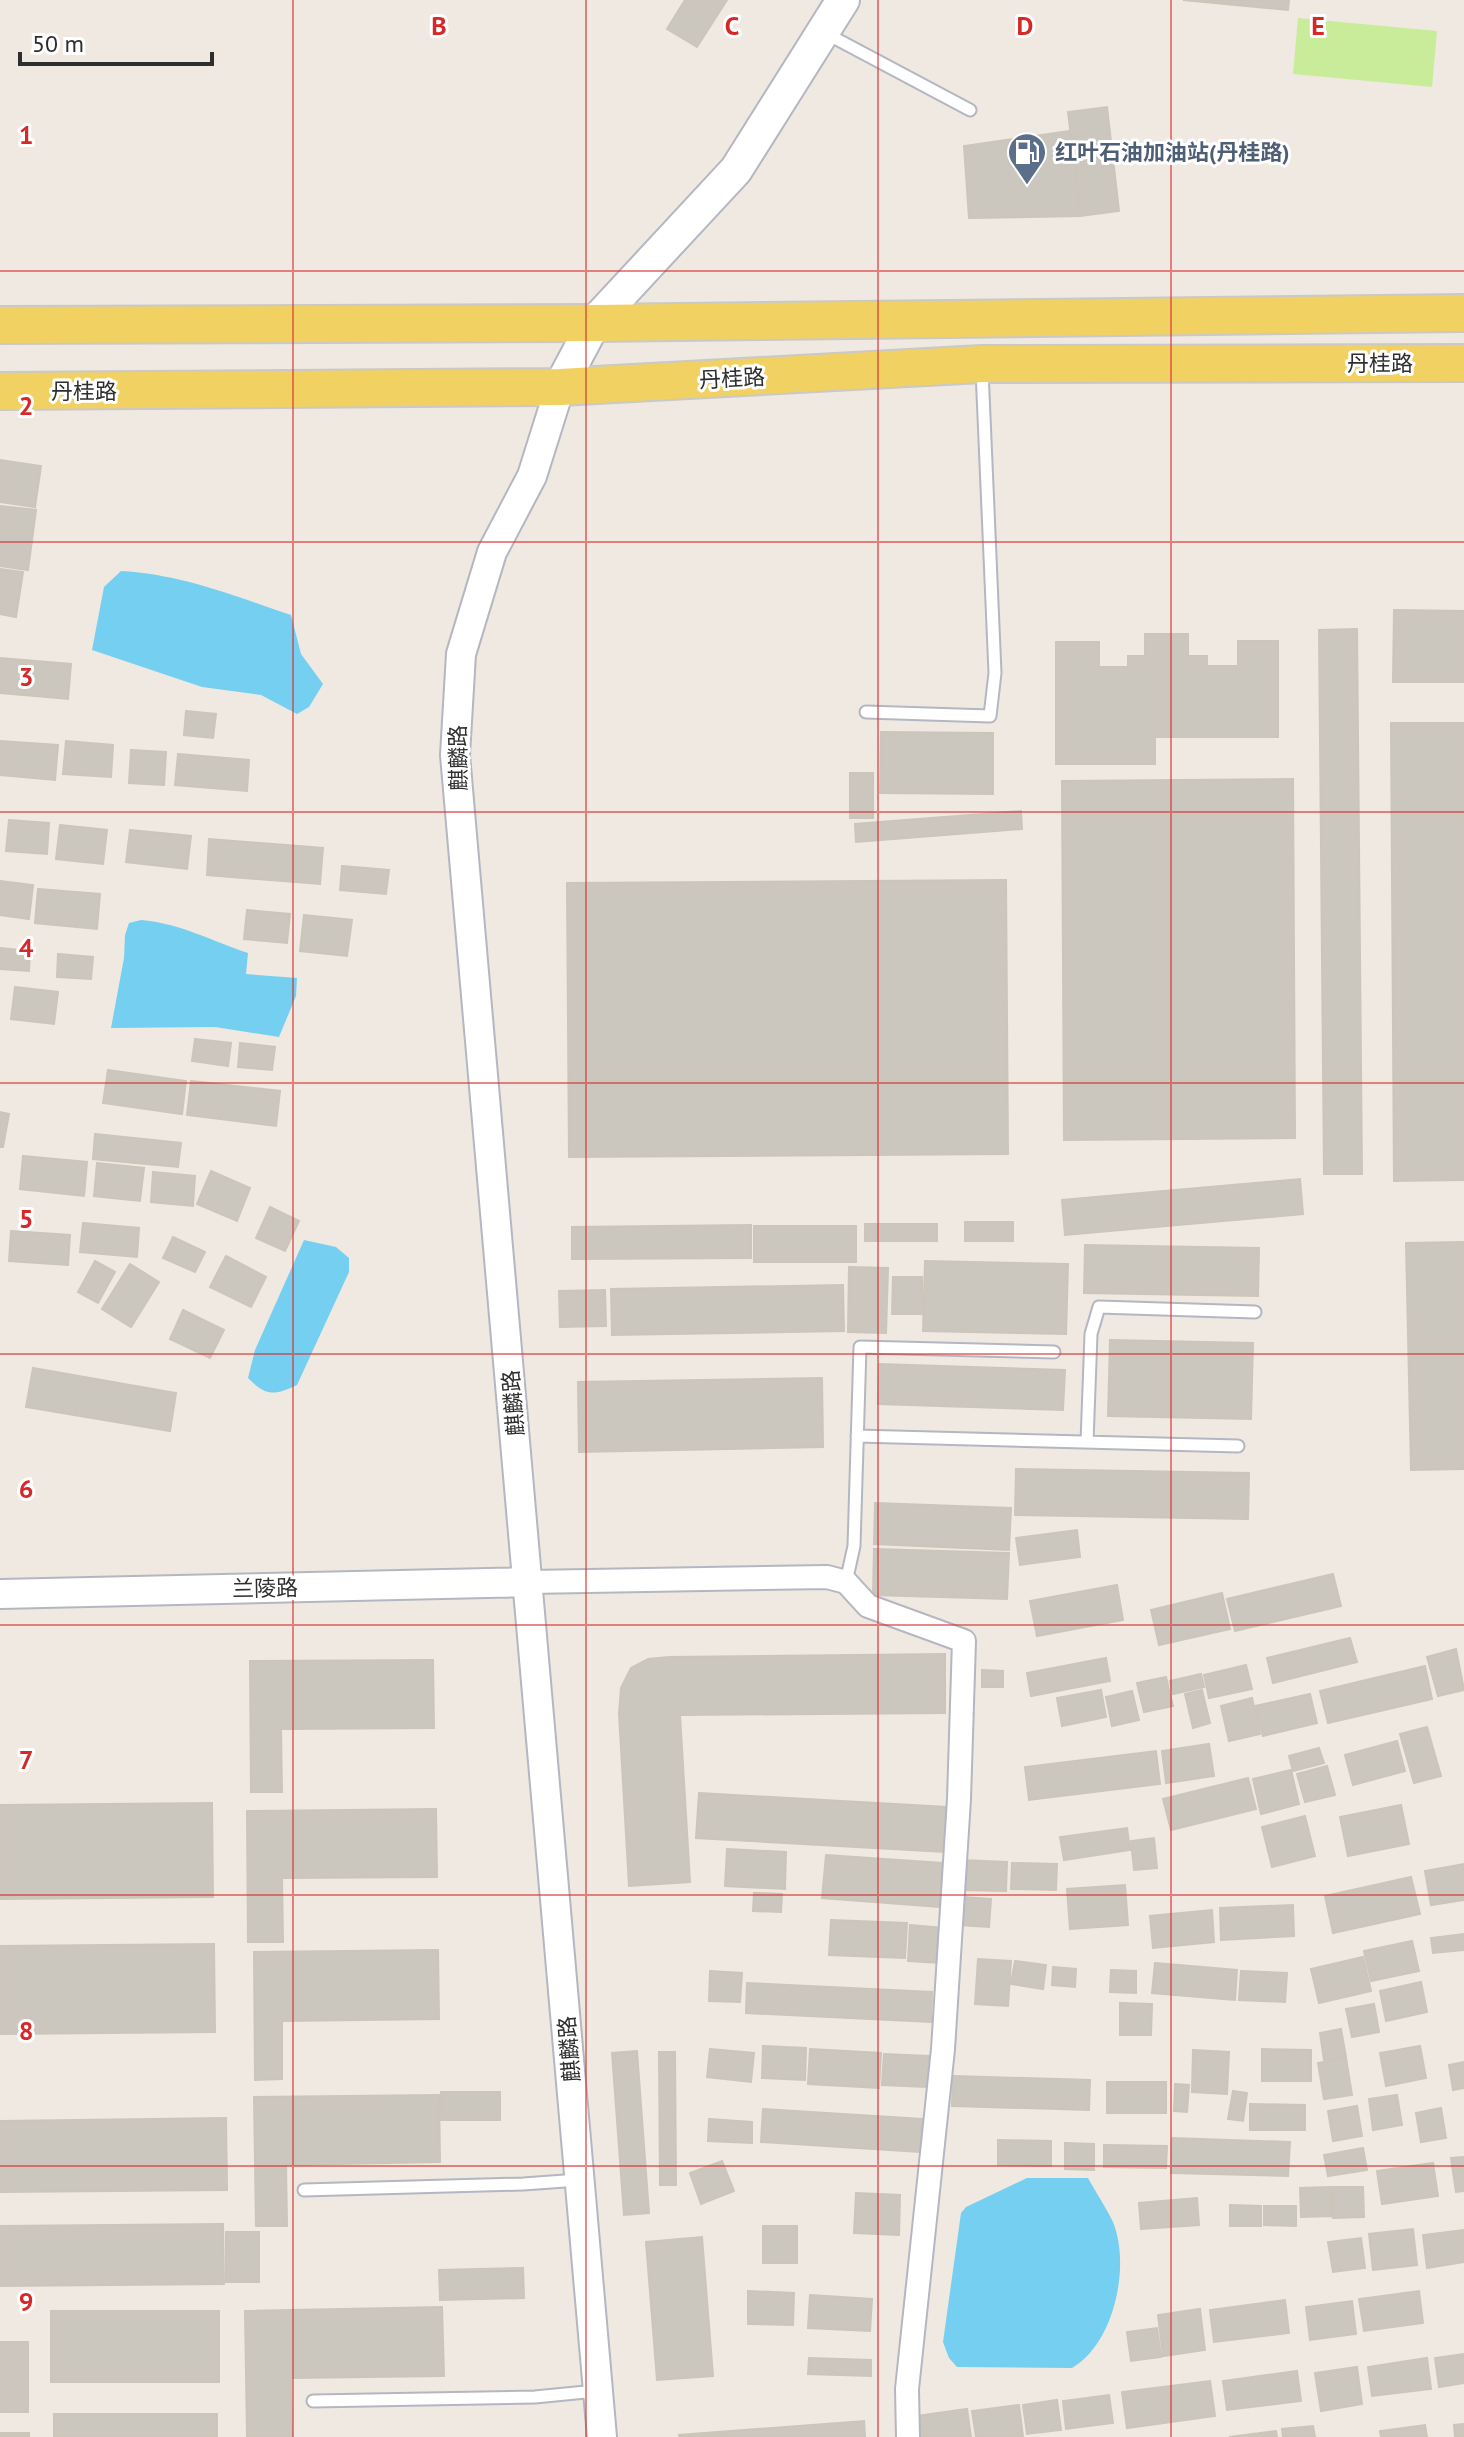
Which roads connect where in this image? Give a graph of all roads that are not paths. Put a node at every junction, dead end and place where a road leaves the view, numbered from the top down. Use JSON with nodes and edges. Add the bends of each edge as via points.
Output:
{"nodes":[{"id":1,"x":843,"y":0,"type":"edge"},
{"id":2,"x":823,"y":31,"type":"junction"},
{"id":3,"x":970,"y":110,"type":"dead end"},
{"id":4,"x":1464,"y":313,"type":"edge"},
{"id":5,"x":594,"y":323,"type":"junction"},
{"id":6,"x":0,"y":325,"type":"edge"},
{"id":7,"x":1464,"y":363,"type":"edge"},
{"id":8,"x":982,"y":364,"type":"junction"},
{"id":9,"x":560,"y":387,"type":"junction"},
{"id":10,"x":0,"y":391,"type":"edge"},
{"id":11,"x":866,"y":712,"type":"dead end"},
{"id":12,"x":1255,"y":1312,"type":"dead end"},
{"id":13,"x":1054,"y":1352,"type":"dead end"},
{"id":14,"x":857,"y":1436,"type":"junction"},
{"id":15,"x":1087,"y":1442,"type":"junction"},
{"id":16,"x":1238,"y":1446,"type":"dead end"},
{"id":17,"x":529,"y":1582,"type":"junction"},
{"id":18,"x":846,"y":1582,"type":"junction"},
{"id":19,"x":0,"y":1594,"type":"edge"},
{"id":20,"x":580,"y":2180,"type":"junction"},
{"id":21,"x":304,"y":2190,"type":"dead end"},
{"id":22,"x":598,"y":2391,"type":"junction"},
{"id":23,"x":313,"y":2401,"type":"dead end"},
{"id":24,"x":602,"y":2437,"type":"edge"},
{"id":25,"x":908,"y":2437,"type":"edge"}],
"edges":[{"from":1,"to":2,"type":"main road"},
{"from":2,"to":3,"type":"lane"},
{"from":2,"to":5,"type":"main road","via":[[736,170]]},
{"from":4,"to":5,"type":"main road"},
{"from":5,"to":6,"type":"main road"},
{"from":5,"to":9,"type":"main road"},
{"from":7,"to":8,"type":"main road","name":"丹桂路"},
{"from":8,"to":9,"type":"main road","name":"丹桂路"},
{"from":8,"to":11,"type":"lane","via":[[995,673],[990,716]]},
{"from":9,"to":10,"type":"main road","name":"丹桂路"},
{"from":9,"to":17,"type":"street","name":"麒麟路","via":[[532,476],[492,552],[461,654],[455,755]]},
{"from":12,"to":15,"type":"lane","via":[[1099,1307],[1091,1334]]},
{"from":13,"to":14,"type":"lane","via":[[860,1347]]},
{"from":14,"to":15,"type":"lane"},
{"from":14,"to":18,"type":"lane","via":[[854,1546]]},
{"from":15,"to":16,"type":"lane"},
{"from":17,"to":18,"type":"street","via":[[827,1577]]},
{"from":17,"to":19,"type":"street","name":"兰陵路"},
{"from":17,"to":20,"type":"street","name":"麒麟路"},
{"from":18,"to":25,"type":"street","via":[[868,1606],[964,1641],[943,2049],[907,2389]]},
{"from":20,"to":21,"type":"lane"},
{"from":20,"to":22,"type":"street","name":"麒麟路"},
{"from":22,"to":23,"type":"lane"},
{"from":22,"to":24,"type":"street","name":"麒麟路"}]}
